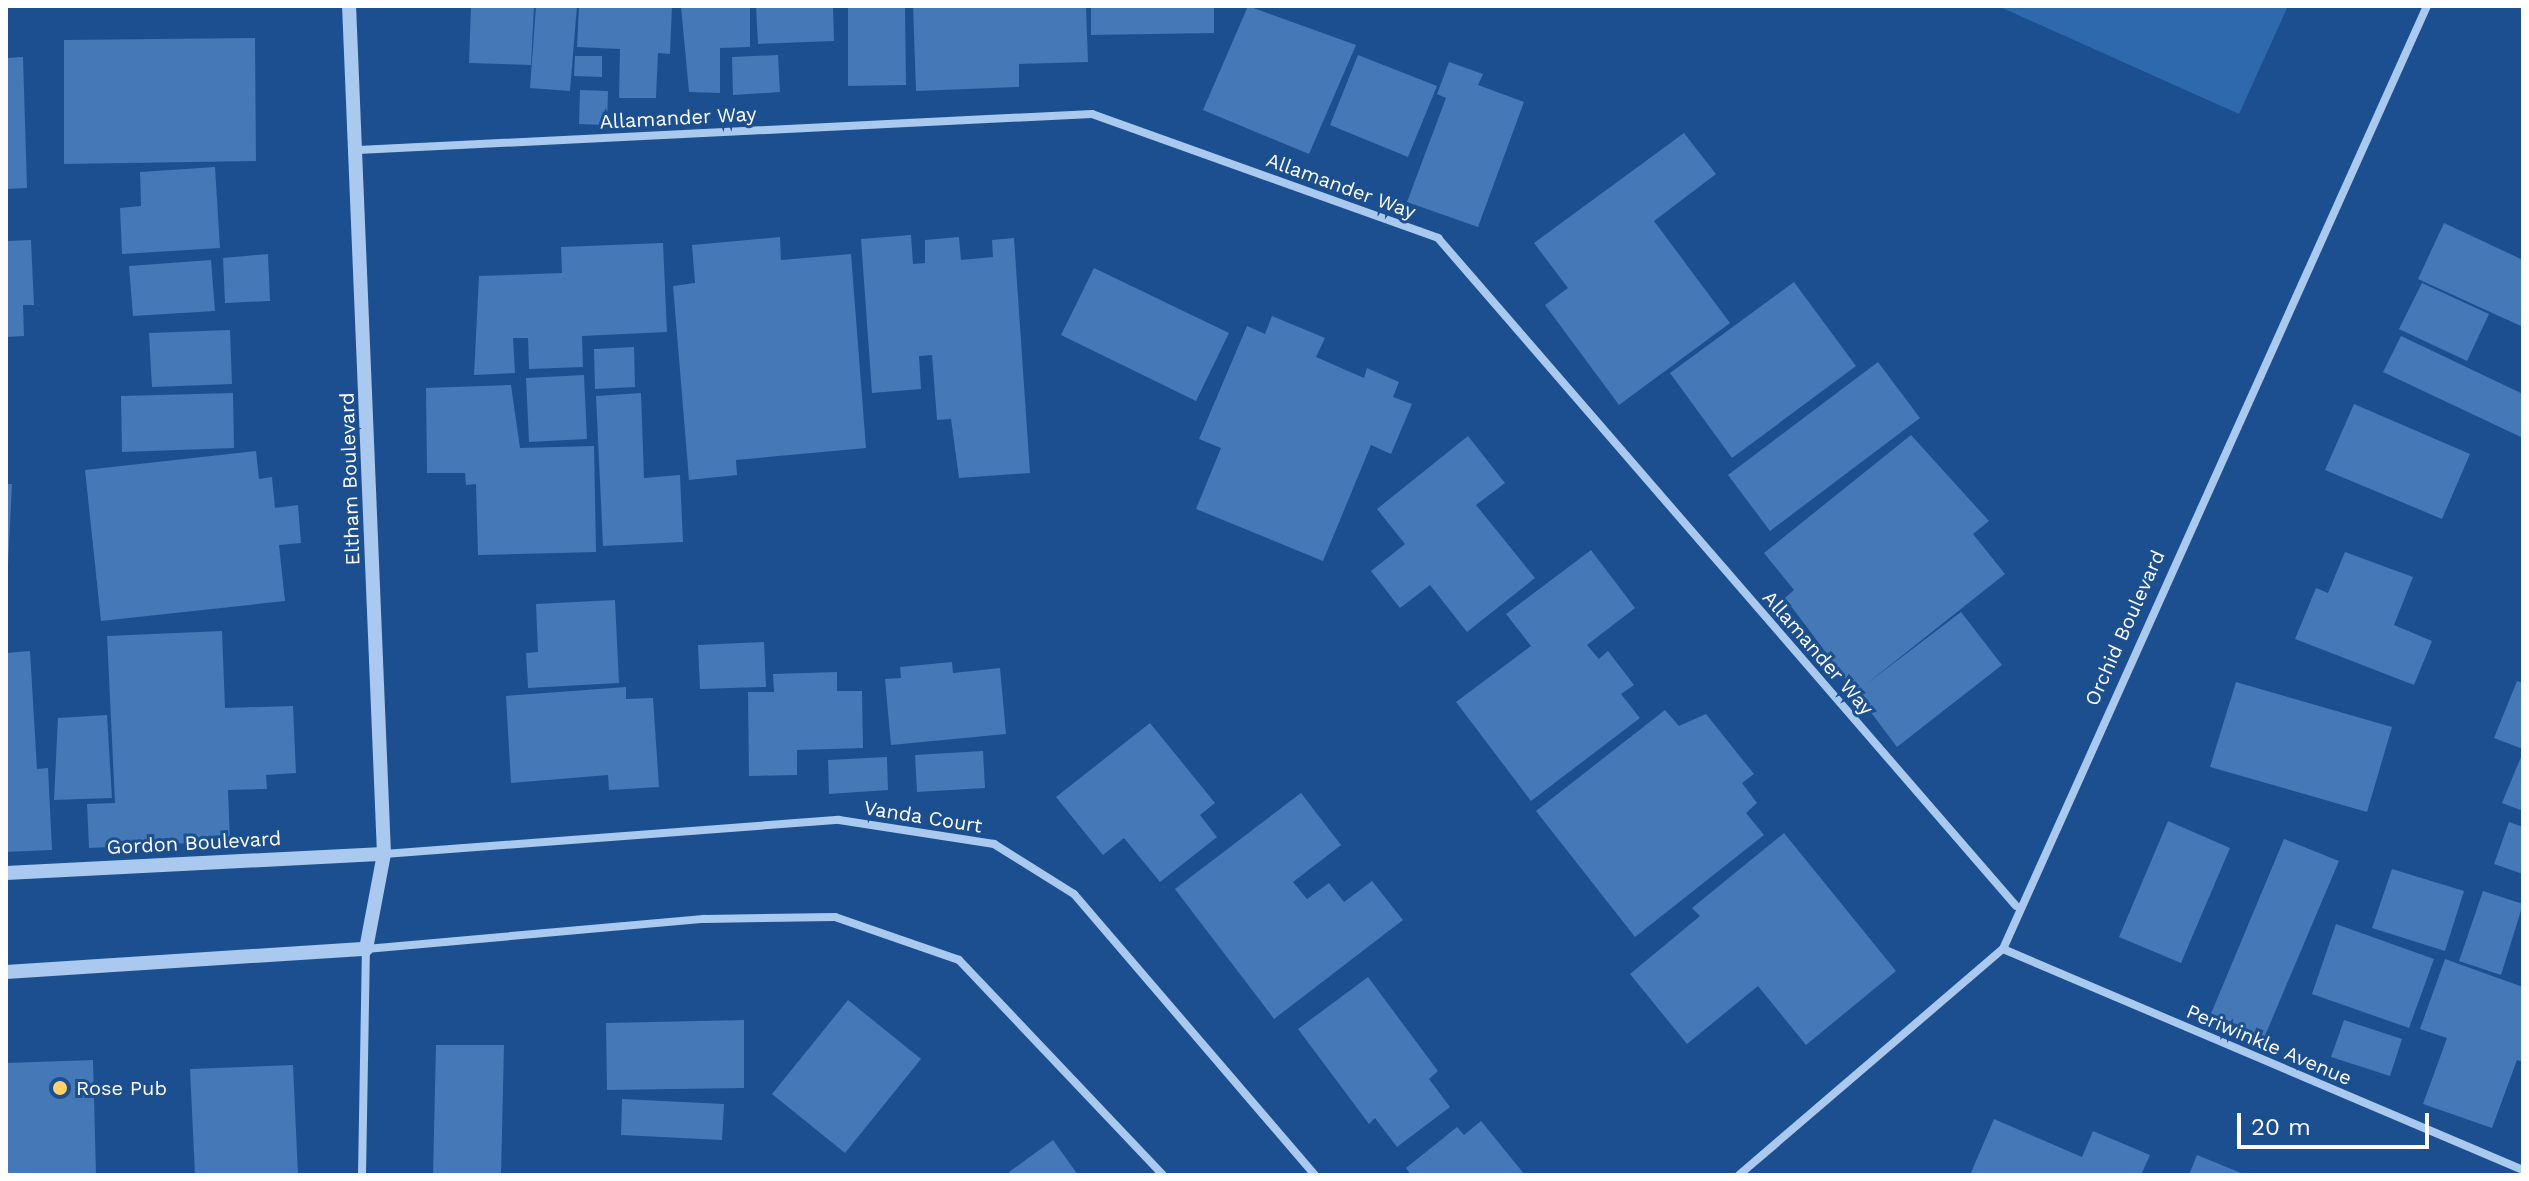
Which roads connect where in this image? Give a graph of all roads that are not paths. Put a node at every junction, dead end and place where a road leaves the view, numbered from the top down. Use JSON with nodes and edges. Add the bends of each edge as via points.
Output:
{"nodes":[{"id":1,"x":349,"y":6,"type":"edge"},
{"id":2,"x":2427,"y":6,"type":"edge"},
{"id":3,"x":358,"y":150,"type":"junction"},
{"id":4,"x":384,"y":854,"type":"junction"},
{"id":5,"x":6,"y":873,"type":"edge"},
{"id":6,"x":2016,"y":906,"type":"junction"},
{"id":7,"x":366,"y":949,"type":"junction"},
{"id":8,"x":2003,"y":949,"type":"junction"},
{"id":9,"x":6,"y":972,"type":"edge"},
{"id":10,"x":2523,"y":1170,"type":"edge"},
{"id":11,"x":362,"y":1175,"type":"edge"},
{"id":12,"x":1163,"y":1175,"type":"edge"},
{"id":13,"x":1315,"y":1175,"type":"edge"},
{"id":14,"x":1739,"y":1175,"type":"edge"}],
"edges":[{"from":1,"to":3,"type":"street","name":"Eltham Boulevard"},
{"from":2,"to":6,"type":"street","name":"Orchid Boulevard"},
{"from":3,"to":4,"type":"street","name":"Eltham Boulevard"},
{"from":3,"to":6,"type":"street","name":"Allamander Way","via":[[1092,114],[1438,238]]},
{"from":4,"to":5,"type":"street","name":"Gordon Boulevard"},
{"from":4,"to":7,"type":"street","name":"Eltham Boulevard"},
{"from":4,"to":13,"type":"street","name":"Vanda Court","via":[[839,820],[994,844],[1074,894]]},
{"from":6,"to":8,"type":"street","name":"Orchid Boulevard"},
{"from":7,"to":9,"type":"street"},
{"from":7,"to":11,"type":"street"},
{"from":7,"to":12,"type":"street","via":[[704,919],[835,917],[959,960]]},
{"from":8,"to":10,"type":"street","name":"Periwinkle Avenue"},
{"from":8,"to":14,"type":"street"}]}
